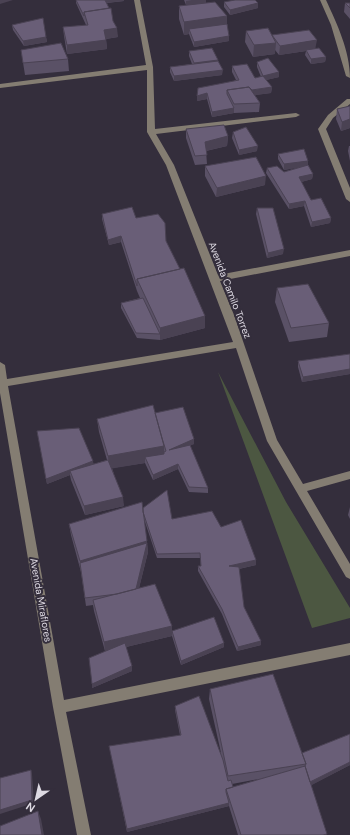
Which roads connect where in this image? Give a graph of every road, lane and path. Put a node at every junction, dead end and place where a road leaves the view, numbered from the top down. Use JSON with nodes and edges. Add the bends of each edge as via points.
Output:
{"nodes":[{"id":1,"x":137,"y":0,"type":"edge"},
{"id":2,"x":323,"y":0,"type":"edge"},
{"id":3,"x":150,"y":67,"type":"junction"},
{"id":4,"x":350,"y":76,"type":"edge"},
{"id":5,"x":0,"y":86,"type":"edge"},
{"id":6,"x":350,"y":101,"type":"edge"},
{"id":7,"x":296,"y":116,"type":"dead end"},
{"id":8,"x":151,"y":132,"type":"junction"},
{"id":9,"x":350,"y":199,"type":"edge"},
{"id":10,"x":350,"y":253,"type":"edge"},
{"id":11,"x":215,"y":279,"type":"junction"},
{"id":12,"x":239,"y":344,"type":"junction"},
{"id":13,"x":0,"y":365,"type":"edge"},
{"id":14,"x":4,"y":383,"type":"junction"},
{"id":15,"x":350,"y":475,"type":"edge"},
{"id":16,"x":300,"y":489,"type":"junction"},
{"id":17,"x":350,"y":574,"type":"edge"},
{"id":18,"x":350,"y":649,"type":"edge"},
{"id":19,"x":59,"y":706,"type":"junction"},
{"id":20,"x":84,"y":835,"type":"edge"}],
"edges":[{"from":1,"to":3,"type":"street","name":"Avenida Camilo Torrez"},
{"from":2,"to":4,"type":"street"},
{"from":3,"to":5,"type":"street"},
{"from":3,"to":8,"type":"street","name":"Avenida Camilo Torrez"},
{"from":6,"to":9,"type":"street","via":[[326,120],[322,129]]},
{"from":7,"to":8,"type":"street"},
{"from":8,"to":11,"type":"street","name":"Avenida Camilo Torrez","via":[[170,165]]},
{"from":10,"to":11,"type":"street"},
{"from":11,"to":12,"type":"street","name":"Avenida Camilo Torrez"},
{"from":12,"to":14,"type":"street"},
{"from":12,"to":16,"type":"street","name":"Avenida Camilo Torrez","via":[[272,441]]},
{"from":13,"to":14,"type":"street","name":"Avenida Miraflores"},
{"from":14,"to":19,"type":"street","name":"Avenida Miraflores"},
{"from":15,"to":16,"type":"street"},
{"from":16,"to":17,"type":"street","name":"Avenida Camilo Torrez"},
{"from":18,"to":19,"type":"street"},
{"from":19,"to":20,"type":"street","name":"Avenida Miraflores"}]}
